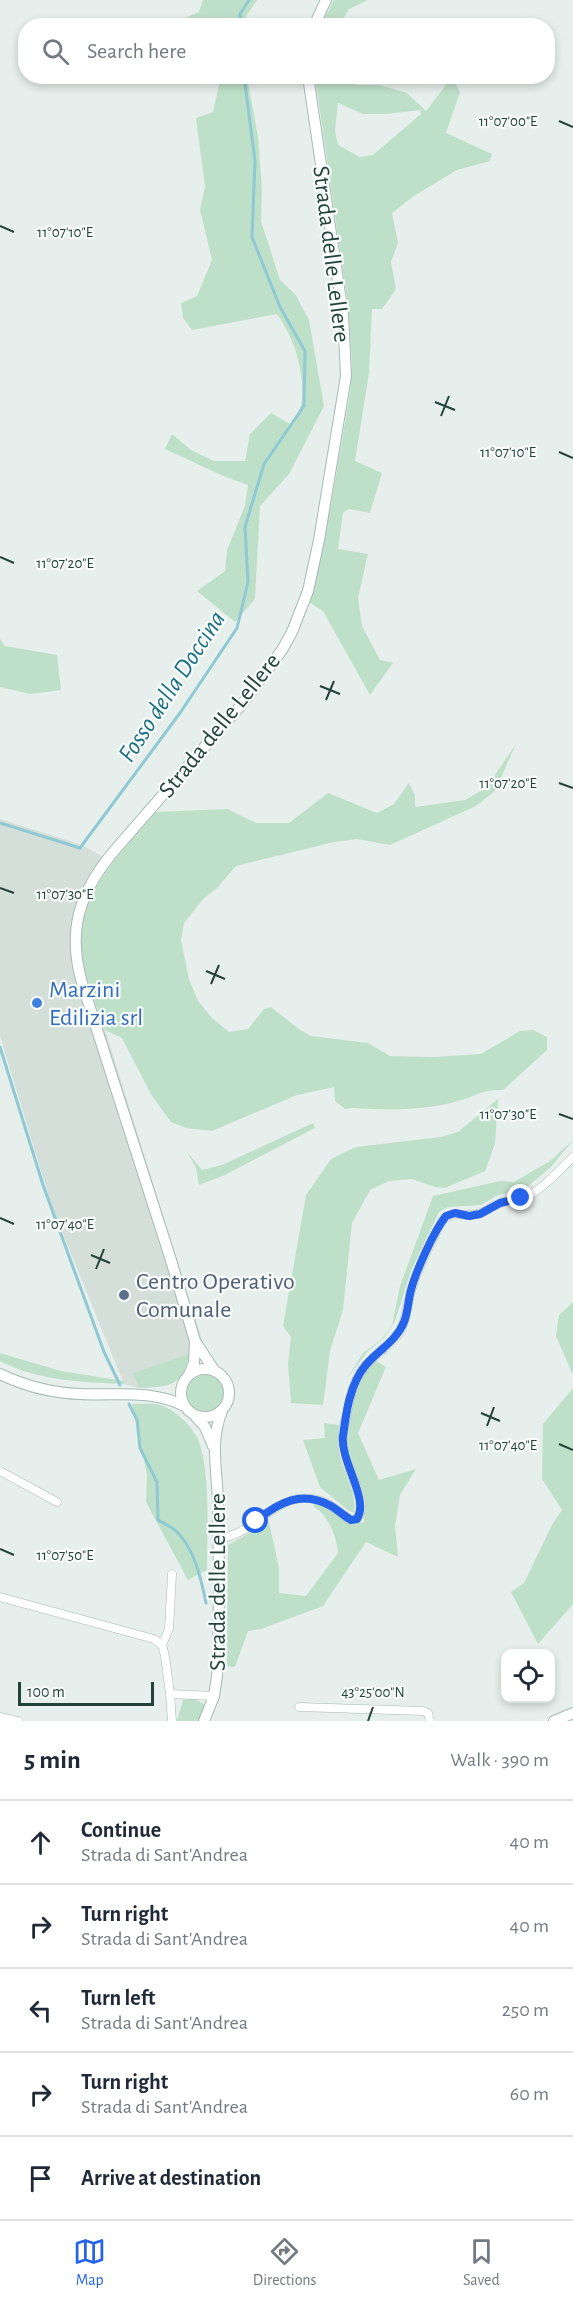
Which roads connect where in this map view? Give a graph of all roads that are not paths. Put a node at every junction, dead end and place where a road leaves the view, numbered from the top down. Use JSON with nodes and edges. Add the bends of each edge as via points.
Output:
{"nodes":[{"id":1,"x":326,"y":0,"type":"edge"},
{"id":2,"x":318,"y":18,"type":"edge"},
{"id":3,"x":309,"y":84,"type":"edge"},
{"id":4,"x":573,"y":1157,"type":"edge"},
{"id":5,"x":195,"y":1341,"type":"junction"},
{"id":6,"x":214,"y":1371,"type":"junction"},
{"id":7,"x":0,"y":1374,"type":"edge"},
{"id":8,"x":186,"y":1380,"type":"junction"},
{"id":9,"x":152,"y":1395,"type":"junction"},
{"id":10,"x":184,"y":1406,"type":"junction"},
{"id":11,"x":222,"y":1411,"type":"junction"},
{"id":12,"x":195,"y":1416,"type":"junction"},
{"id":13,"x":214,"y":1449,"type":"junction"},
{"id":14,"x":0,"y":1471,"type":"edge"},
{"id":15,"x":57,"y":1502,"type":"dead end"},
{"id":16,"x":218,"y":1539,"type":"junction"},
{"id":17,"x":172,"y":1574,"type":"dead end"},
{"id":18,"x":0,"y":1597,"type":"edge"},
{"id":19,"x":162,"y":1645,"type":"junction"},
{"id":20,"x":170,"y":1694,"type":"junction"},
{"id":21,"x":214,"y":1696,"type":"junction"},
{"id":22,"x":299,"y":1707,"type":"dead end"},
{"id":23,"x":573,"y":1713,"type":"edge"},
{"id":24,"x":0,"y":1717,"type":"edge"},
{"id":25,"x":207,"y":1718,"type":"edge"},
{"id":26,"x":18,"y":1721,"type":"edge"},
{"id":27,"x":172,"y":1721,"type":"edge"},
{"id":28,"x":430,"y":1721,"type":"edge"},
{"id":29,"x":554,"y":1721,"type":"edge"}],
"edges":[{"from":1,"to":2,"type":"street"},
{"from":3,"to":5,"type":"street","name":"Strada delle Lellere","via":[[343,315],[346,376],[308,591],[282,650],[249,695],[94,876],[81,904],[75,931],[75,955],[83,988]]},
{"from":4,"to":16,"type":"street","via":[[528,1196],[500,1203],[480,1214],[455,1213],[442,1221],[417,1273],[399,1334],[365,1366],[351,1393],[342,1447],[359,1497],[357,1519],[351,1520],[329,1504],[303,1497],[274,1508],[233,1535]]},
{"from":5,"to":6,"type":"street","name":"Strada delle Lellere"},
{"from":5,"to":8,"type":"street","name":"Strada delle Lellere","via":[[194,1360]]},
{"from":6,"to":8,"type":"street","via":[[201,1369]]},
{"from":6,"to":11,"type":"street","via":[[229,1389],[230,1397]]},
{"from":7,"to":9,"type":"street","via":[[58,1392]]},
{"from":8,"to":9,"type":"street"},
{"from":8,"to":10,"type":"street","via":[[181,1392]]},
{"from":9,"to":10,"type":"street"},
{"from":10,"to":12,"type":"street"},
{"from":11,"to":12,"type":"street","via":[[209,1418]]},
{"from":11,"to":13,"type":"street","name":"Strada delle Lellere"},
{"from":12,"to":13,"type":"street","name":"Strada delle Lellere","via":[[205,1427]]},
{"from":13,"to":16,"type":"street","name":"Strada delle Lellere"},
{"from":14,"to":15,"type":"street"},
{"from":16,"to":21,"type":"street","name":"Strada delle Lellere","via":[[218,1668]]},
{"from":17,"to":19,"type":"street","via":[[169,1632]]},
{"from":18,"to":19,"type":"street","via":[[154,1639]]},
{"from":19,"to":20,"type":"street"},
{"from":20,"to":21,"type":"street"},
{"from":20,"to":27,"type":"street"},
{"from":21,"to":25,"type":"street","name":"Strada delle Lellere"},
{"from":22,"to":28,"type":"street","via":[[423,1711]]},
{"from":23,"to":29,"type":"street"},
{"from":24,"to":26,"type":"street"}]}
